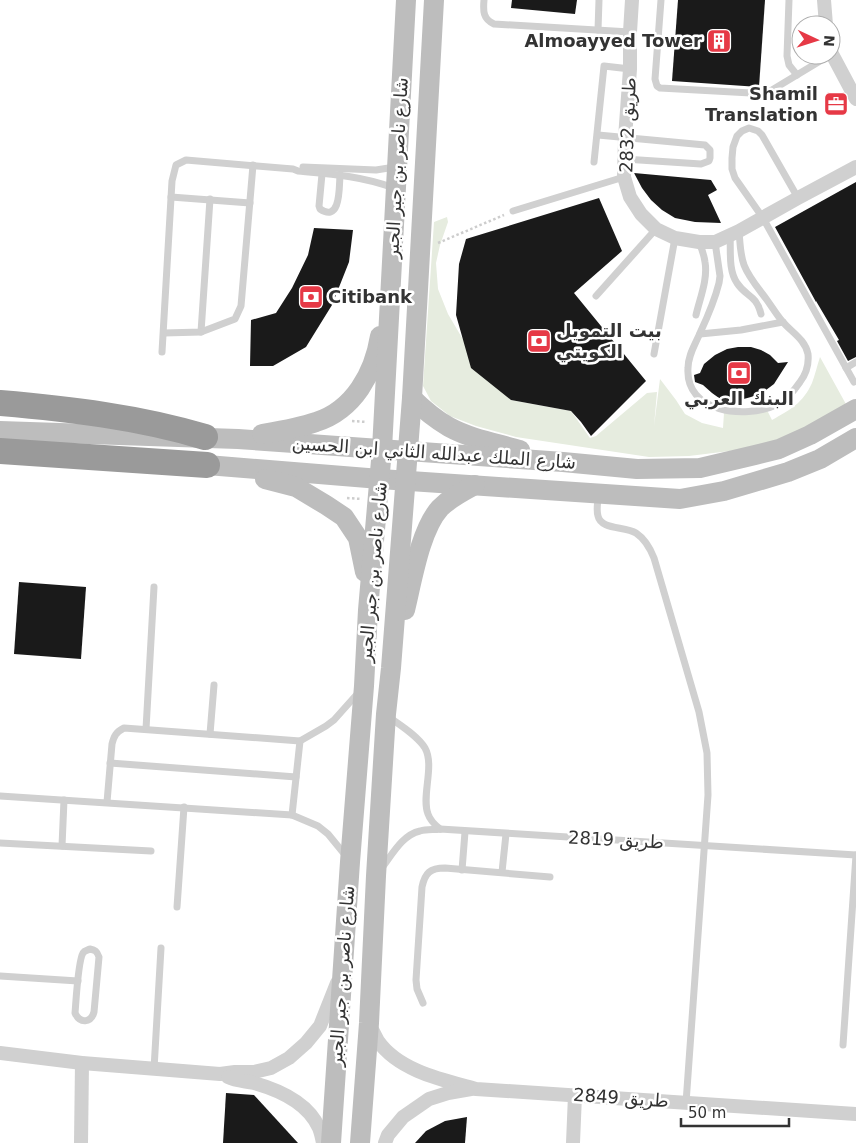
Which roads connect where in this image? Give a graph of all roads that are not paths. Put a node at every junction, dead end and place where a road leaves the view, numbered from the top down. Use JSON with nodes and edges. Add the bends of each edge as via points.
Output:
{"nodes":[{"id":1,"x":434,"y":0,"type":"edge"},
{"id":2,"x":484,"y":0,"type":"edge"},
{"id":3,"x":599,"y":0,"type":"edge"},
{"id":4,"x":632,"y":0,"type":"edge"},
{"id":5,"x":661,"y":0,"type":"edge"},
{"id":6,"x":789,"y":0,"type":"edge"},
{"id":7,"x":824,"y":0,"type":"edge"},
{"id":8,"x":405,"y":1,"type":"edge"},
{"id":9,"x":825,"y":15,"type":"edge"},
{"id":10,"x":598,"y":30,"type":"junction"},
{"id":11,"x":630,"y":32,"type":"junction"},
{"id":12,"x":813,"y":65,"type":"edge"},
{"id":13,"x":837,"y":65,"type":"edge"},
{"id":14,"x":630,"y":69,"type":"junction"},
{"id":15,"x":797,"y":75,"type":"junction"},
{"id":16,"x":856,"y":99,"type":"edge"},
{"id":17,"x":598,"y":135,"type":"junction"},
{"id":18,"x":625,"y":138,"type":"junction"},
{"id":19,"x":624,"y":159,"type":"junction"},
{"id":20,"x":594,"y":162,"type":"dead end"},
{"id":21,"x":253,"y":165,"type":"junction"},
{"id":22,"x":397,"y":166,"type":"junction"},
{"id":23,"x":856,"y":167,"type":"edge"},
{"id":24,"x":293,"y":169,"type":"junction"},
{"id":25,"x":322,"y":174,"type":"junction"},
{"id":26,"x":340,"y":175,"type":"junction"},
{"id":27,"x":624,"y":177,"type":"junction"},
{"id":28,"x":396,"y":189,"type":"junction"},
{"id":29,"x":171,"y":197,"type":"junction"},
{"id":30,"x":798,"y":198,"type":"junction"},
{"id":31,"x":210,"y":199,"type":"junction"},
{"id":32,"x":250,"y":203,"type":"junction"},
{"id":33,"x":513,"y":211,"type":"road end"},
{"id":34,"x":763,"y":218,"type":"junction"},
{"id":35,"x":656,"y":229,"type":"junction"},
{"id":36,"x":734,"y":233,"type":"junction"},
{"id":37,"x":675,"y":238,"type":"junction"},
{"id":38,"x":699,"y":242,"type":"junction"},
{"id":39,"x":715,"y":242,"type":"junction"},
{"id":40,"x":392,"y":274,"type":"junction"},
{"id":41,"x":596,"y":296,"type":"dead end"},
{"id":42,"x":696,"y":314,"type":"dead end"},
{"id":43,"x":761,"y":314,"type":"dead end"},
{"id":44,"x":783,"y":322,"type":"junction"},
{"id":45,"x":202,"y":332,"type":"junction"},
{"id":46,"x":164,"y":333,"type":"junction"},
{"id":47,"x":700,"y":334,"type":"junction"},
{"id":48,"x":162,"y":352,"type":"dead end"},
{"id":49,"x":654,"y":354,"type":"dead end"},
{"id":50,"x":856,"y":362,"type":"edge"},
{"id":51,"x":846,"y":368,"type":"junction"},
{"id":52,"x":854,"y":382,"type":"dead end"},
{"id":53,"x":412,"y":398,"type":"junction"},
{"id":54,"x":0,"y":403,"type":"edge"},
{"id":55,"x":856,"y":409,"type":"edge"},
{"id":56,"x":0,"y":430,"type":"edge"},
{"id":57,"x":205,"y":438,"type":"junction"},
{"id":58,"x":856,"y":438,"type":"edge"},
{"id":59,"x":238,"y":439,"type":"junction"},
{"id":60,"x":382,"y":450,"type":"junction"},
{"id":61,"x":0,"y":451,"type":"edge"},
{"id":62,"x":408,"y":451,"type":"junction"},
{"id":63,"x":563,"y":462,"type":"junction"},
{"id":64,"x":208,"y":465,"type":"junction"},
{"id":65,"x":380,"y":479,"type":"junction"},
{"id":66,"x":405,"y":480,"type":"junction"},
{"id":67,"x":475,"y":485,"type":"junction"},
{"id":68,"x":598,"y":493,"type":"junction"},
{"id":69,"x":154,"y":587,"type":"dead end"},
{"id":70,"x":368,"y":610,"type":"junction"},
{"id":71,"x":391,"y":668,"type":"junction"},
{"id":72,"x":214,"y":685,"type":"dead end"},
{"id":73,"x":364,"y":686,"type":"junction"},
{"id":74,"x":386,"y":714,"type":"junction"},
{"id":75,"x":146,"y":729,"type":"junction"},
{"id":76,"x":210,"y":734,"type":"junction"},
{"id":77,"x":300,"y":740,"type":"junction"},
{"id":78,"x":110,"y":763,"type":"junction"},
{"id":79,"x":296,"y":777,"type":"junction"},
{"id":80,"x":0,"y":796,"type":"edge"},
{"id":81,"x":64,"y":800,"type":"junction"},
{"id":82,"x":108,"y":802,"type":"junction"},
{"id":83,"x":184,"y":807,"type":"junction"},
{"id":84,"x":292,"y":815,"type":"junction"},
{"id":85,"x":440,"y":829,"type":"junction"},
{"id":86,"x":465,"y":832,"type":"junction"},
{"id":87,"x":506,"y":834,"type":"junction"},
{"id":88,"x":0,"y":843,"type":"edge"},
{"id":89,"x":704,"y":845,"type":"junction"},
{"id":90,"x":62,"y":846,"type":"junction"},
{"id":91,"x":151,"y":851,"type":"dead end"},
{"id":92,"x":856,"y":855,"type":"edge"},
{"id":93,"x":350,"y":862,"type":"junction"},
{"id":94,"x":462,"y":870,"type":"junction"},
{"id":95,"x":502,"y":872,"type":"junction"},
{"id":96,"x":376,"y":876,"type":"junction"},
{"id":97,"x":550,"y":877,"type":"dead end"},
{"id":98,"x":855,"y":893,"type":"edge"},
{"id":99,"x":177,"y":907,"type":"dead end"},
{"id":100,"x":161,"y":948,"type":"dead end"},
{"id":101,"x":343,"y":967,"type":"junction"},
{"id":102,"x":0,"y":976,"type":"edge"},
{"id":103,"x":78,"y":981,"type":"junction"},
{"id":104,"x":423,"y":1003,"type":"dead end"},
{"id":105,"x":369,"y":1023,"type":"junction"},
{"id":106,"x":843,"y":1045,"type":"dead end"},
{"id":107,"x":0,"y":1054,"type":"edge"},
{"id":108,"x":82,"y":1063,"type":"junction"},
{"id":109,"x":154,"y":1069,"type":"junction"},
{"id":110,"x":220,"y":1074,"type":"junction"},
{"id":111,"x":476,"y":1088,"type":"junction"},
{"id":112,"x":575,"y":1095,"type":"junction"},
{"id":113,"x":686,"y":1102,"type":"junction"},
{"id":114,"x":856,"y":1114,"type":"edge"},
{"id":115,"x":81,"y":1143,"type":"edge"},
{"id":116,"x":323,"y":1143,"type":"edge"},
{"id":117,"x":331,"y":1143,"type":"edge"},
{"id":118,"x":360,"y":1143,"type":"edge"},
{"id":119,"x":385,"y":1143,"type":"edge"},
{"id":120,"x":574,"y":1143,"type":"edge"}],
"edges":[{"from":1,"to":53,"type":"main road","name":"شارع ناصر بن جبر الجبر"},
{"from":2,"to":10,"type":"lane","via":[[485,17],[494,24]]},
{"from":3,"to":10,"type":"lane"},
{"from":4,"to":11,"type":"street","name":"طريق 2832"},
{"from":5,"to":15,"type":"lane","via":[[655,79],[660,88],[758,94],[772,90]]},
{"from":6,"to":15,"type":"lane","via":[[787,56]]},
{"from":7,"to":9,"type":"street"},
{"from":8,"to":22,"type":"main road","name":"شارع ناصر بن جبر الجبر"},
{"from":10,"to":11,"type":"lane"},
{"from":11,"to":14,"type":"street","name":"طريق 2832"},
{"from":12,"to":15,"type":"lane"},
{"from":13,"to":16,"type":"street"},
{"from":14,"to":17,"type":"lane","via":[[604,66]]},
{"from":14,"to":18,"type":"street","name":"طريق 2832"},
{"from":17,"to":18,"type":"lane"},
{"from":17,"to":20,"type":"lane"},
{"from":18,"to":19,"type":"street","name":"طريق 2832"},
{"from":18,"to":19,"type":"lane","via":[[704,145],[711,154],[709,161],[701,164]]},
{"from":19,"to":27,"type":"street","name":"طريق 2832"},
{"from":21,"to":24,"type":"lane"},
{"from":21,"to":29,"type":"lane","via":[[186,160],[176,165]]},
{"from":21,"to":32,"type":"lane"},
{"from":22,"to":24,"type":"lane","via":[[376,170]]},
{"from":22,"to":28,"type":"main road","name":"شارع ناصر بن جبر الجبر"},
{"from":23,"to":30,"type":"street","name":"طريق 2832"},
{"from":24,"to":25,"type":"lane"},
{"from":25,"to":26,"type":"lane"},
{"from":25,"to":26,"type":"lane","via":[[318,206],[327,212],[336,208],[338,203]]},
{"from":26,"to":28,"type":"lane"},
{"from":27,"to":33,"type":"lane"},
{"from":27,"to":35,"type":"street","name":"طريق 2832","via":[[630,197]]},
{"from":28,"to":40,"type":"main road","name":"شارع ناصر بن جبر الجبر"},
{"from":29,"to":31,"type":"lane"},
{"from":29,"to":46,"type":"lane"},
{"from":30,"to":34,"type":"street","name":"طريق 2832"},
{"from":30,"to":34,"type":"lane","via":[[762,135],[749,128],[742,130],[733,146],[732,169]]},
{"from":31,"to":32,"type":"lane"},
{"from":31,"to":45,"type":"lane"},
{"from":32,"to":45,"type":"lane","via":[[241,306],[235,319]]},
{"from":34,"to":36,"type":"street","name":"طريق 2832"},
{"from":34,"to":51,"type":"lane"},
{"from":35,"to":37,"type":"street","name":"طريق 2832"},
{"from":35,"to":41,"type":"lane"},
{"from":36,"to":39,"type":"street","name":"طريق 2832"},
{"from":36,"to":43,"type":"lane","via":[[734,278],[757,302]]},
{"from":36,"to":44,"type":"lane","via":[[747,271]]},
{"from":37,"to":38,"type":"street","name":"طريق 2832"},
{"from":37,"to":49,"type":"lane"},
{"from":38,"to":39,"type":"street","name":"طريق 2832"},
{"from":38,"to":42,"type":"lane","via":[[706,272]]},
{"from":39,"to":47,"type":"lane","via":[[719,283]]},
{"from":40,"to":59,"type":"main road","via":[[378,349],[365,381],[350,402],[317,422]]},
{"from":40,"to":60,"type":"main road","name":"شارع ناصر بن جبر الجبر"},
{"from":44,"to":47,"type":"lane"},
{"from":44,"to":47,"type":"lane","via":[[802,340],[808,352],[808,365],[793,393],[760,411],[722,410],[700,399],[692,390],[688,379],[689,356]]},
{"from":45,"to":46,"type":"lane"},
{"from":46,"to":48,"type":"lane"},
{"from":50,"to":51,"type":"lane"},
{"from":51,"to":52,"type":"lane"},
{"from":53,"to":62,"type":"main road","name":"شارع ناصر بن جبر الجبر"},
{"from":53,"to":63,"type":"main road","via":[[436,419],[463,433]]},
{"from":54,"to":57,"type":"highway","via":[[142,422]]},
{"from":55,"to":63,"type":"main road","name":"شارع الملك عبدالله الثاني ابن الحسين","via":[[779,448],[700,468],[637,469]]},
{"from":56,"to":57,"type":"main road","name":"شارع الملك عبدالله الثاني ابن الحسين"},
{"from":57,"to":59,"type":"main road","name":"شارع الملك عبدالله الثاني ابن الحسين"},
{"from":58,"to":68,"type":"main road","name":"شارع الملك عبدالله الثاني ابن الحسين","via":[[820,459],[724,492],[680,499]]},
{"from":59,"to":60,"type":"main road","name":"شارع الملك عبدالله الثاني ابن الحسين"},
{"from":60,"to":62,"type":"main road","name":"شارع الملك عبدالله الثاني ابن الحسين"},
{"from":60,"to":65,"type":"main road","name":"شارع ناصر بن جبر الجبر"},
{"from":61,"to":64,"type":"highway"},
{"from":62,"to":63,"type":"main road","name":"شارع الملك عبدالله الثاني ابن الحسين"},
{"from":62,"to":66,"type":"main road","name":"شارع ناصر بن جبر الجبر"},
{"from":64,"to":65,"type":"main road","name":"شارع الملك عبدالله الثاني ابن الحسين"},
{"from":64,"to":70,"type":"main road","via":[[296,487],[344,517],[358,538],[366,576]]},
{"from":65,"to":66,"type":"main road","name":"شارع الملك عبدالله الثاني ابن الحسين"},
{"from":65,"to":70,"type":"main road","name":"شارع ناصر بن جبر الجبر"},
{"from":66,"to":67,"type":"main road","name":"شارع الملك عبدالله الثاني ابن الحسين"},
{"from":66,"to":71,"type":"main road","name":"شارع ناصر بن جبر الجبر"},
{"from":67,"to":68,"type":"main road","name":"شارع الملك عبدالله الثاني ابن الحسين"},
{"from":67,"to":71,"type":"main road","via":[[452,497],[438,509],[432,520],[416,562]]},
{"from":68,"to":89,"type":"lane","via":[[600,521],[634,531],[654,558],[704,733],[708,774]]},
{"from":69,"to":75,"type":"lane"},
{"from":70,"to":73,"type":"main road","name":"شارع ناصر بن جبر الجبر"},
{"from":71,"to":74,"type":"main road","name":"شارع ناصر بن جبر الجبر"},
{"from":72,"to":76,"type":"lane"},
{"from":73,"to":77,"type":"lane","via":[[334,720]]},
{"from":73,"to":93,"type":"main road","name":"شارع ناصر بن جبر الجبر"},
{"from":74,"to":85,"type":"lane","via":[[425,748],[429,765],[427,811]]},
{"from":74,"to":96,"type":"main road","name":"شارع ناصر بن جبر الجبر"},
{"from":75,"to":76,"type":"lane"},
{"from":75,"to":78,"type":"lane","via":[[124,728],[118,732],[113,737]]},
{"from":76,"to":77,"type":"lane"},
{"from":77,"to":79,"type":"lane"},
{"from":78,"to":79,"type":"lane"},
{"from":78,"to":82,"type":"lane"},
{"from":79,"to":84,"type":"lane"},
{"from":80,"to":81,"type":"lane"},
{"from":81,"to":82,"type":"lane"},
{"from":81,"to":90,"type":"lane"},
{"from":82,"to":83,"type":"lane"},
{"from":83,"to":84,"type":"lane"},
{"from":83,"to":99,"type":"lane"},
{"from":84,"to":93,"type":"lane","via":[[328,834]]},
{"from":85,"to":86,"type":"lane","name":"طريق 2819"},
{"from":85,"to":96,"type":"lane","name":"طريق 2819","via":[[422,830],[408,836]]},
{"from":86,"to":87,"type":"lane","name":"طريق 2819"},
{"from":86,"to":94,"type":"lane"},
{"from":87,"to":89,"type":"lane","name":"طريق 2819"},
{"from":87,"to":95,"type":"lane"},
{"from":88,"to":90,"type":"lane"},
{"from":89,"to":92,"type":"lane","name":"طريق 2819"},
{"from":89,"to":113,"type":"lane"},
{"from":90,"to":91,"type":"lane"},
{"from":92,"to":98,"type":"lane"},
{"from":93,"to":101,"type":"main road","name":"شارع ناصر بن جبر الجبر"},
{"from":94,"to":95,"type":"lane"},
{"from":94,"to":104,"type":"lane","via":[[436,868],[423,879],[416,980]]},
{"from":95,"to":97,"type":"lane"},
{"from":96,"to":105,"type":"main road","name":"شارع ناصر بن جبر الجبر"},
{"from":98,"to":106,"type":"lane"},
{"from":100,"to":109,"type":"lane"},
{"from":101,"to":110,"type":"street","via":[[320,1026],[306,1043],[271,1068]]},
{"from":101,"to":117,"type":"main road","name":"شارع ناصر بن جبر الجبر"},
{"from":102,"to":103,"type":"lane"},
{"from":103,"to":103,"type":"lane","via":[[75,1014],[86,1022],[94,1012],[99,957],[94,950],[82,954]]},
{"from":105,"to":111,"type":"street","name":"طريق 2849","via":[[379,1042],[411,1069]]},
{"from":105,"to":118,"type":"main road","name":"شارع ناصر بن جبر الجبر"},
{"from":107,"to":108,"type":"street"},
{"from":108,"to":109,"type":"street"},
{"from":108,"to":115,"type":"street"},
{"from":109,"to":110,"type":"street"},
{"from":110,"to":116,"type":"street","via":[[294,1099],[319,1128]]},
{"from":111,"to":112,"type":"street","name":"طريق 2849"},
{"from":111,"to":119,"type":"street","name":"طريق 2849","via":[[429,1099],[403,1117]]},
{"from":112,"to":113,"type":"street","name":"طريق 2849"},
{"from":112,"to":120,"type":"street"},
{"from":113,"to":114,"type":"street","name":"طريق 2849"}]}
